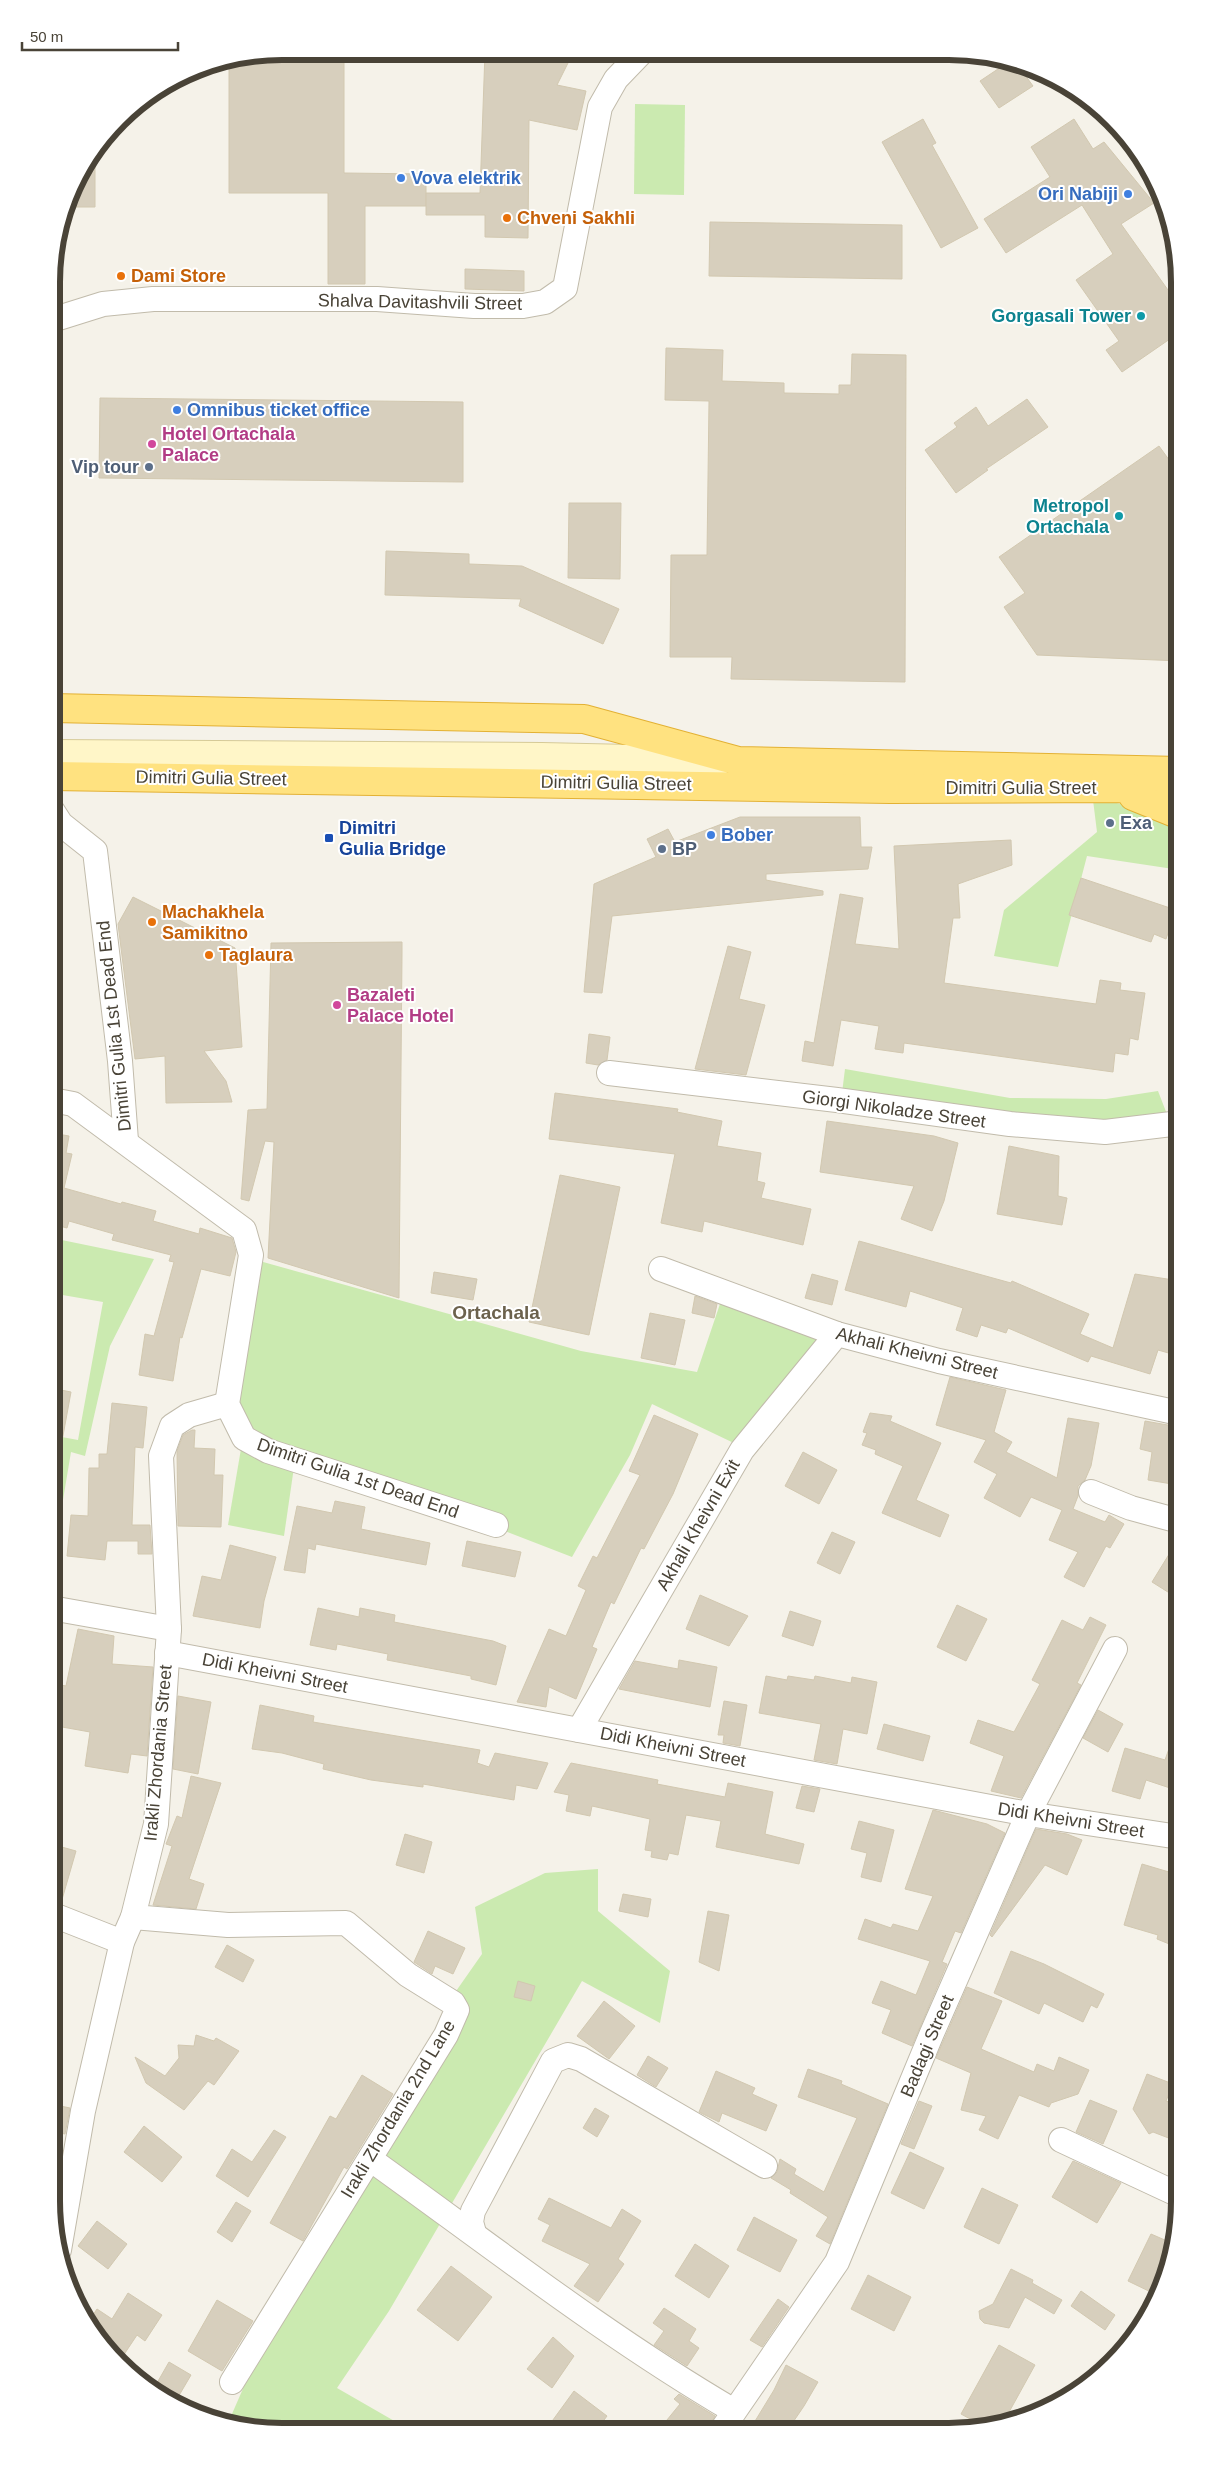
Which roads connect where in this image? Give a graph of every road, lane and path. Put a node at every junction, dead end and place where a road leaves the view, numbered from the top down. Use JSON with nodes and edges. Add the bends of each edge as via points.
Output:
{"nodes":[{"id":1,"x":635,"y":60,"type":"edge"},
{"id":2,"x":60,"y":317,"type":"edge"},
{"id":3,"x":60,"y":708,"type":"edge"},
{"id":4,"x":60,"y":754,"type":"edge"},
{"id":5,"x":738,"y":761,"type":"junction"},
{"id":6,"x":1171,"y":771,"type":"edge"},
{"id":7,"x":60,"y":776,"type":"edge"},
{"id":8,"x":1113,"y":788,"type":"junction"},
{"id":9,"x":1171,"y":791,"type":"edge"},
{"id":10,"x":1171,"y":811,"type":"edge"},
{"id":11,"x":60,"y":822,"type":"edge"},
{"id":12,"x":609,"y":1073,"type":"dead end"},
{"id":13,"x":60,"y":1102,"type":"edge"},
{"id":14,"x":1171,"y":1123,"type":"edge"},
{"id":15,"x":126,"y":1142,"type":"junction"},
{"id":16,"x":661,"y":1269,"type":"dead end"},
{"id":17,"x":837,"y":1334,"type":"junction"},
{"id":18,"x":227,"y":1404,"type":"junction"},
{"id":19,"x":1171,"y":1411,"type":"edge"},
{"id":20,"x":1091,"y":1492,"type":"dead end"},
{"id":21,"x":1171,"y":1519,"type":"edge"},
{"id":22,"x":496,"y":1525,"type":"dead end"},
{"id":23,"x":60,"y":1610,"type":"edge"},
{"id":24,"x":169,"y":1628,"type":"junction"},
{"id":25,"x":1115,"y":1649,"type":"dead end"},
{"id":26,"x":167,"y":1653,"type":"junction"},
{"id":27,"x":579,"y":1730,"type":"junction"},
{"id":28,"x":1028,"y":1814,"type":"junction"},
{"id":29,"x":1171,"y":1836,"type":"edge"},
{"id":30,"x":60,"y":1918,"type":"edge"},
{"id":31,"x":133,"y":1918,"type":"junction"},
{"id":32,"x":122,"y":1942,"type":"junction"},
{"id":33,"x":1061,"y":2140,"type":"dead end"},
{"id":34,"x":370,"y":2158,"type":"junction"},
{"id":35,"x":765,"y":2166,"type":"dead end"},
{"id":36,"x":1171,"y":2191,"type":"edge"},
{"id":37,"x":62,"y":2231,"type":"edge"},
{"id":38,"x":474,"y":2233,"type":"junction"},
{"id":39,"x":232,"y":2382,"type":"dead end"},
{"id":40,"x":734,"y":2411,"type":"junction"},
{"id":41,"x":726,"y":2423,"type":"edge"}],
"edges":[{"from":1,"to":2,"type":"street","name":"Shalva Davitashvili Street","via":[[616,79],[600,106],[565,288],[545,302],[523,306],[484,306],[377,299],[152,299],[103,304]]},
{"from":3,"to":5,"type":"highway","name":"Dimitri Gulia Street","via":[[584,719]]},
{"from":4,"to":5,"type":"main road","name":"Dimitri Gulia Street"},
{"from":5,"to":6,"type":"highway","name":"Dimitri Gulia Street"},
{"from":7,"to":8,"type":"highway","name":"Dimitri Gulia Street","via":[[890,789]]},
{"from":8,"to":9,"type":"highway","name":"Dimitri Gulia Street"},
{"from":8,"to":10,"type":"highway"},
{"from":11,"to":15,"type":"street","name":"Dimitri Gulia 1st Dead End","via":[[95,851],[120,1061]]},
{"from":12,"to":14,"type":"street","name":"Giorgi Nikoladze Street","via":[[1010,1124],[1105,1132]]},
{"from":13,"to":15,"type":"street","via":[[73,1104]]},
{"from":15,"to":18,"type":"street","name":"Dimitri Gulia 1st Dead End","via":[[244,1230],[251,1255]]},
{"from":16,"to":17,"type":"street","name":"Akhali Kheivni Street"},
{"from":17,"to":19,"type":"street","name":"Akhali Kheivni Street","via":[[939,1361]]},
{"from":17,"to":27,"type":"street","name":"Akhali Kheivni Exit","via":[[742,1450]]},
{"from":18,"to":22,"type":"street","name":"Dimitri Gulia 1st Dead End","via":[[244,1438],[268,1451]]},
{"from":18,"to":24,"type":"street","name":"Irakli Zhordania Street","via":[[189,1415],[172,1426],[161,1456]]},
{"from":20,"to":21,"type":"street","via":[[1131,1508]]},
{"from":23,"to":24,"type":"street"},
{"from":24,"to":26,"type":"street","name":"Irakli Zhordania Street"},
{"from":25,"to":28,"type":"street","name":"Badagi Street"},
{"from":26,"to":27,"type":"street","name":"Didi Kheivni Street"},
{"from":26,"to":31,"type":"street","name":"Irakli Zhordania Street","via":[[156,1824]]},
{"from":27,"to":28,"type":"street","name":"Didi Kheivni Street"},
{"from":28,"to":29,"type":"street","name":"Didi Kheivni Street"},
{"from":28,"to":40,"type":"street","name":"Badagi Street","via":[[932,2033],[838,2262]]},
{"from":30,"to":32,"type":"street"},
{"from":31,"to":32,"type":"street","name":"Irakli Zhordania Street"},
{"from":31,"to":34,"type":"street","name":"Irakli Zhordania 2nd Lane","via":[[228,1925],[346,1923],[408,1975],[453,2003],[456,2010],[446,2035]]},
{"from":32,"to":37,"type":"street","name":"Irakli Zhordania Street","via":[[83,2111]]},
{"from":33,"to":36,"type":"street"},
{"from":34,"to":38,"type":"street"},
{"from":34,"to":39,"type":"street","name":"Irakli Zhordania 2nd Lane"},
{"from":35,"to":38,"type":"street","via":[[581,2059],[568,2055],[553,2061],[478,2202],[471,2222]]},
{"from":38,"to":40,"type":"street","via":[[596,2322],[678,2378]]},
{"from":40,"to":41,"type":"street","name":"Badagi Street"}]}
